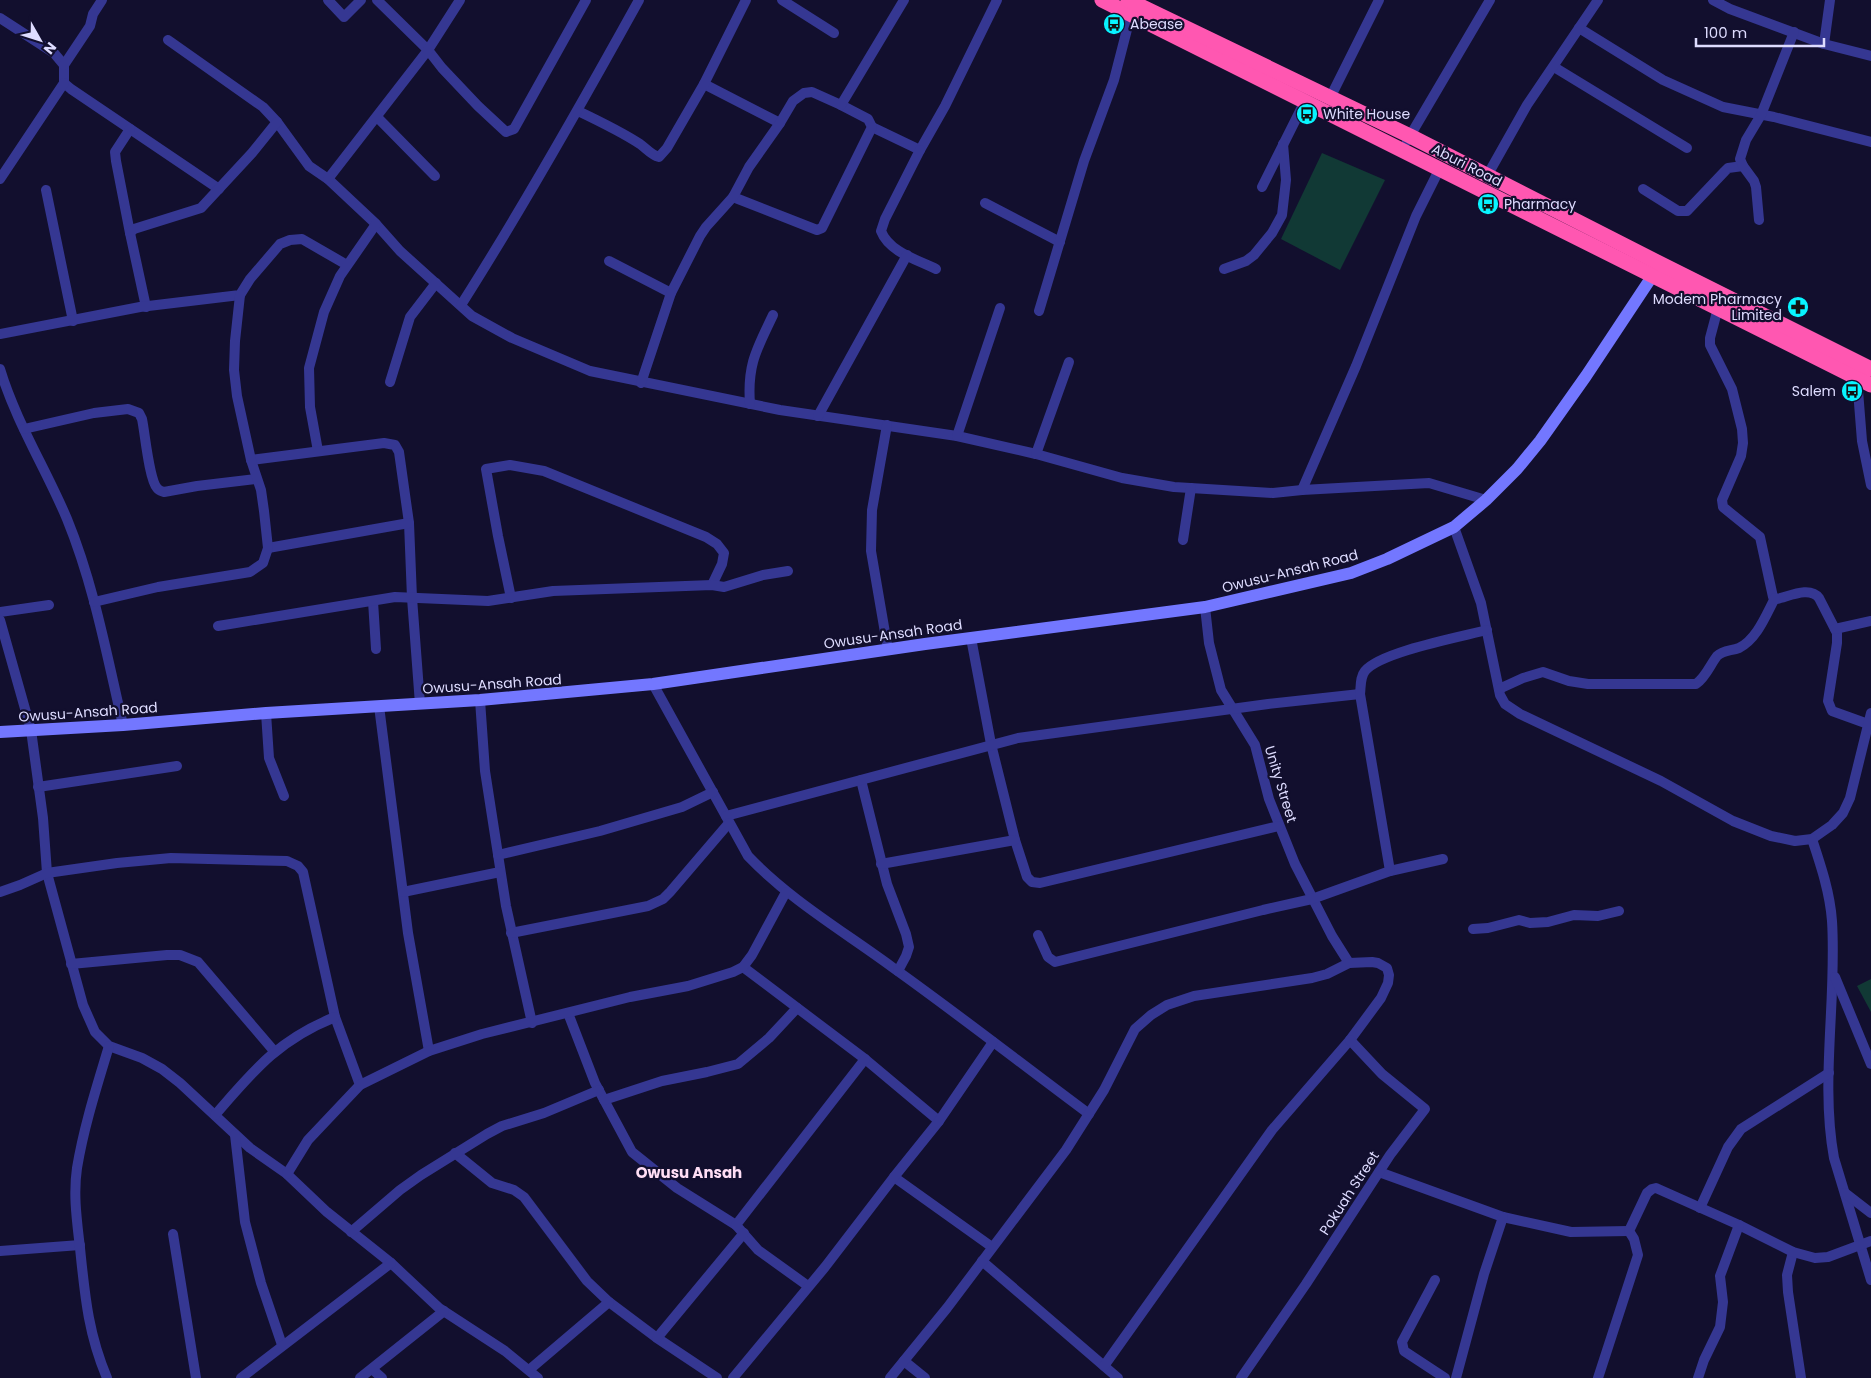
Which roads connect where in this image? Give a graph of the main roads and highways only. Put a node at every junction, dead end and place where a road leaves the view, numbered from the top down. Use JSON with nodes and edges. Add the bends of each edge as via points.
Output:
{"nodes":[{"id":1,"x":1102,"y":0,"type":"edge"},
{"id":2,"x":1130,"y":7,"type":"edge"},
{"id":3,"x":1871,"y":369,"type":"edge"},
{"id":4,"x":1871,"y":385,"type":"edge"}],
"edges":[{"from":1,"to":2,"type":"highway","name":"Aburi Road"},
{"from":2,"to":3,"type":"highway","name":"Aburi Road","via":[[1410,136]]},
{"from":2,"to":4,"type":"highway","name":"Aburi Road","via":[[1439,170]]}]}
